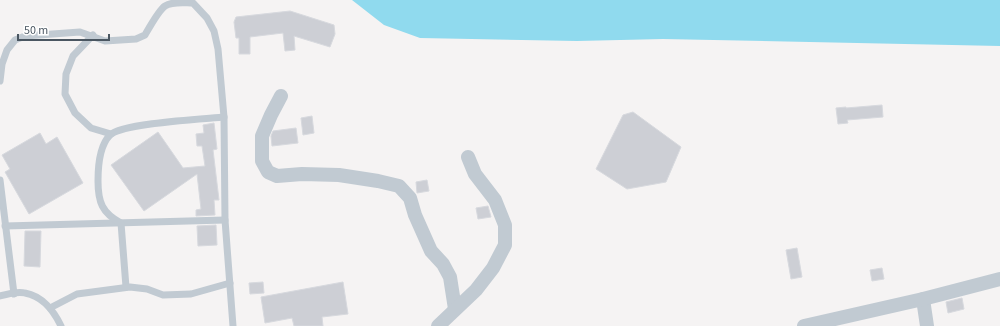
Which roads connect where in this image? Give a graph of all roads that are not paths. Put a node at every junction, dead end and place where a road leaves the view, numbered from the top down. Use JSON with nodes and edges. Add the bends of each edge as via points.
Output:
{"nodes":[{"id":1,"x":93,"y":36,"type":"junction"},
{"id":2,"x":0,"y":81,"type":"edge"},
{"id":3,"x":281,"y":96,"type":"dead end"},
{"id":4,"x":224,"y":118,"type":"junction"},
{"id":5,"x":111,"y":134,"type":"junction"},
{"id":6,"x":468,"y":157,"type":"dead end"},
{"id":7,"x":0,"y":180,"type":"edge"},
{"id":8,"x":225,"y":220,"type":"junction"},
{"id":9,"x":121,"y":223,"type":"junction"},
{"id":10,"x":5,"y":226,"type":"junction"},
{"id":11,"x":1000,"y":279,"type":"edge"},
{"id":12,"x":230,"y":283,"type":"junction"},
{"id":13,"x":126,"y":288,"type":"junction"},
{"id":14,"x":14,"y":294,"type":"junction"},
{"id":15,"x":0,"y":296,"type":"edge"},
{"id":16,"x":923,"y":299,"type":"junction"},
{"id":17,"x":50,"y":308,"type":"junction"},
{"id":18,"x":455,"y":309,"type":"junction"},
{"id":19,"x":831,"y":323,"type":"edge"},
{"id":20,"x":60,"y":326,"type":"edge"},
{"id":21,"x":233,"y":326,"type":"edge"},
{"id":22,"x":438,"y":326,"type":"edge"},
{"id":23,"x":804,"y":326,"type":"edge"},
{"id":24,"x":927,"y":326,"type":"edge"}],
"edges":[{"from":1,"to":2,"type":"lane","via":[[80,32],[25,36],[15,40],[7,50]]},
{"from":1,"to":4,"type":"lane","via":[[105,40],[136,39],[145,35],[165,6],[177,2],[193,3],[207,18],[214,31]]},
{"from":1,"to":5,"type":"lane","via":[[73,56],[66,74],[65,94],[75,113],[91,128]]},
{"from":3,"to":18,"type":"street","via":[[262,136],[262,161],[268,172],[277,176],[339,175],[399,186],[410,198],[431,251],[443,264],[450,277]]},
{"from":4,"to":5,"type":"lane","via":[[134,126]]},
{"from":4,"to":8,"type":"lane"},
{"from":5,"to":9,"type":"lane","via":[[104,145],[98,170],[98,196],[111,218]]},
{"from":6,"to":18,"type":"street","via":[[494,200],[505,225],[505,245],[493,268],[476,290]]},
{"from":7,"to":10,"type":"lane"},
{"from":8,"to":9,"type":"lane"},
{"from":8,"to":12,"type":"lane"},
{"from":9,"to":10,"type":"lane"},
{"from":9,"to":13,"type":"lane"},
{"from":10,"to":14,"type":"lane"},
{"from":11,"to":16,"type":"street"},
{"from":12,"to":13,"type":"lane","via":[[191,294],[163,295],[147,288]]},
{"from":12,"to":21,"type":"lane"},
{"from":13,"to":17,"type":"lane","via":[[77,294]]},
{"from":14,"to":15,"type":"lane"},
{"from":14,"to":17,"type":"lane","via":[[24,292],[40,299]]},
{"from":16,"to":19,"type":"street"},
{"from":16,"to":24,"type":"street"},
{"from":17,"to":20,"type":"lane"},
{"from":18,"to":22,"type":"street"},
{"from":19,"to":23,"type":"street"}]}
